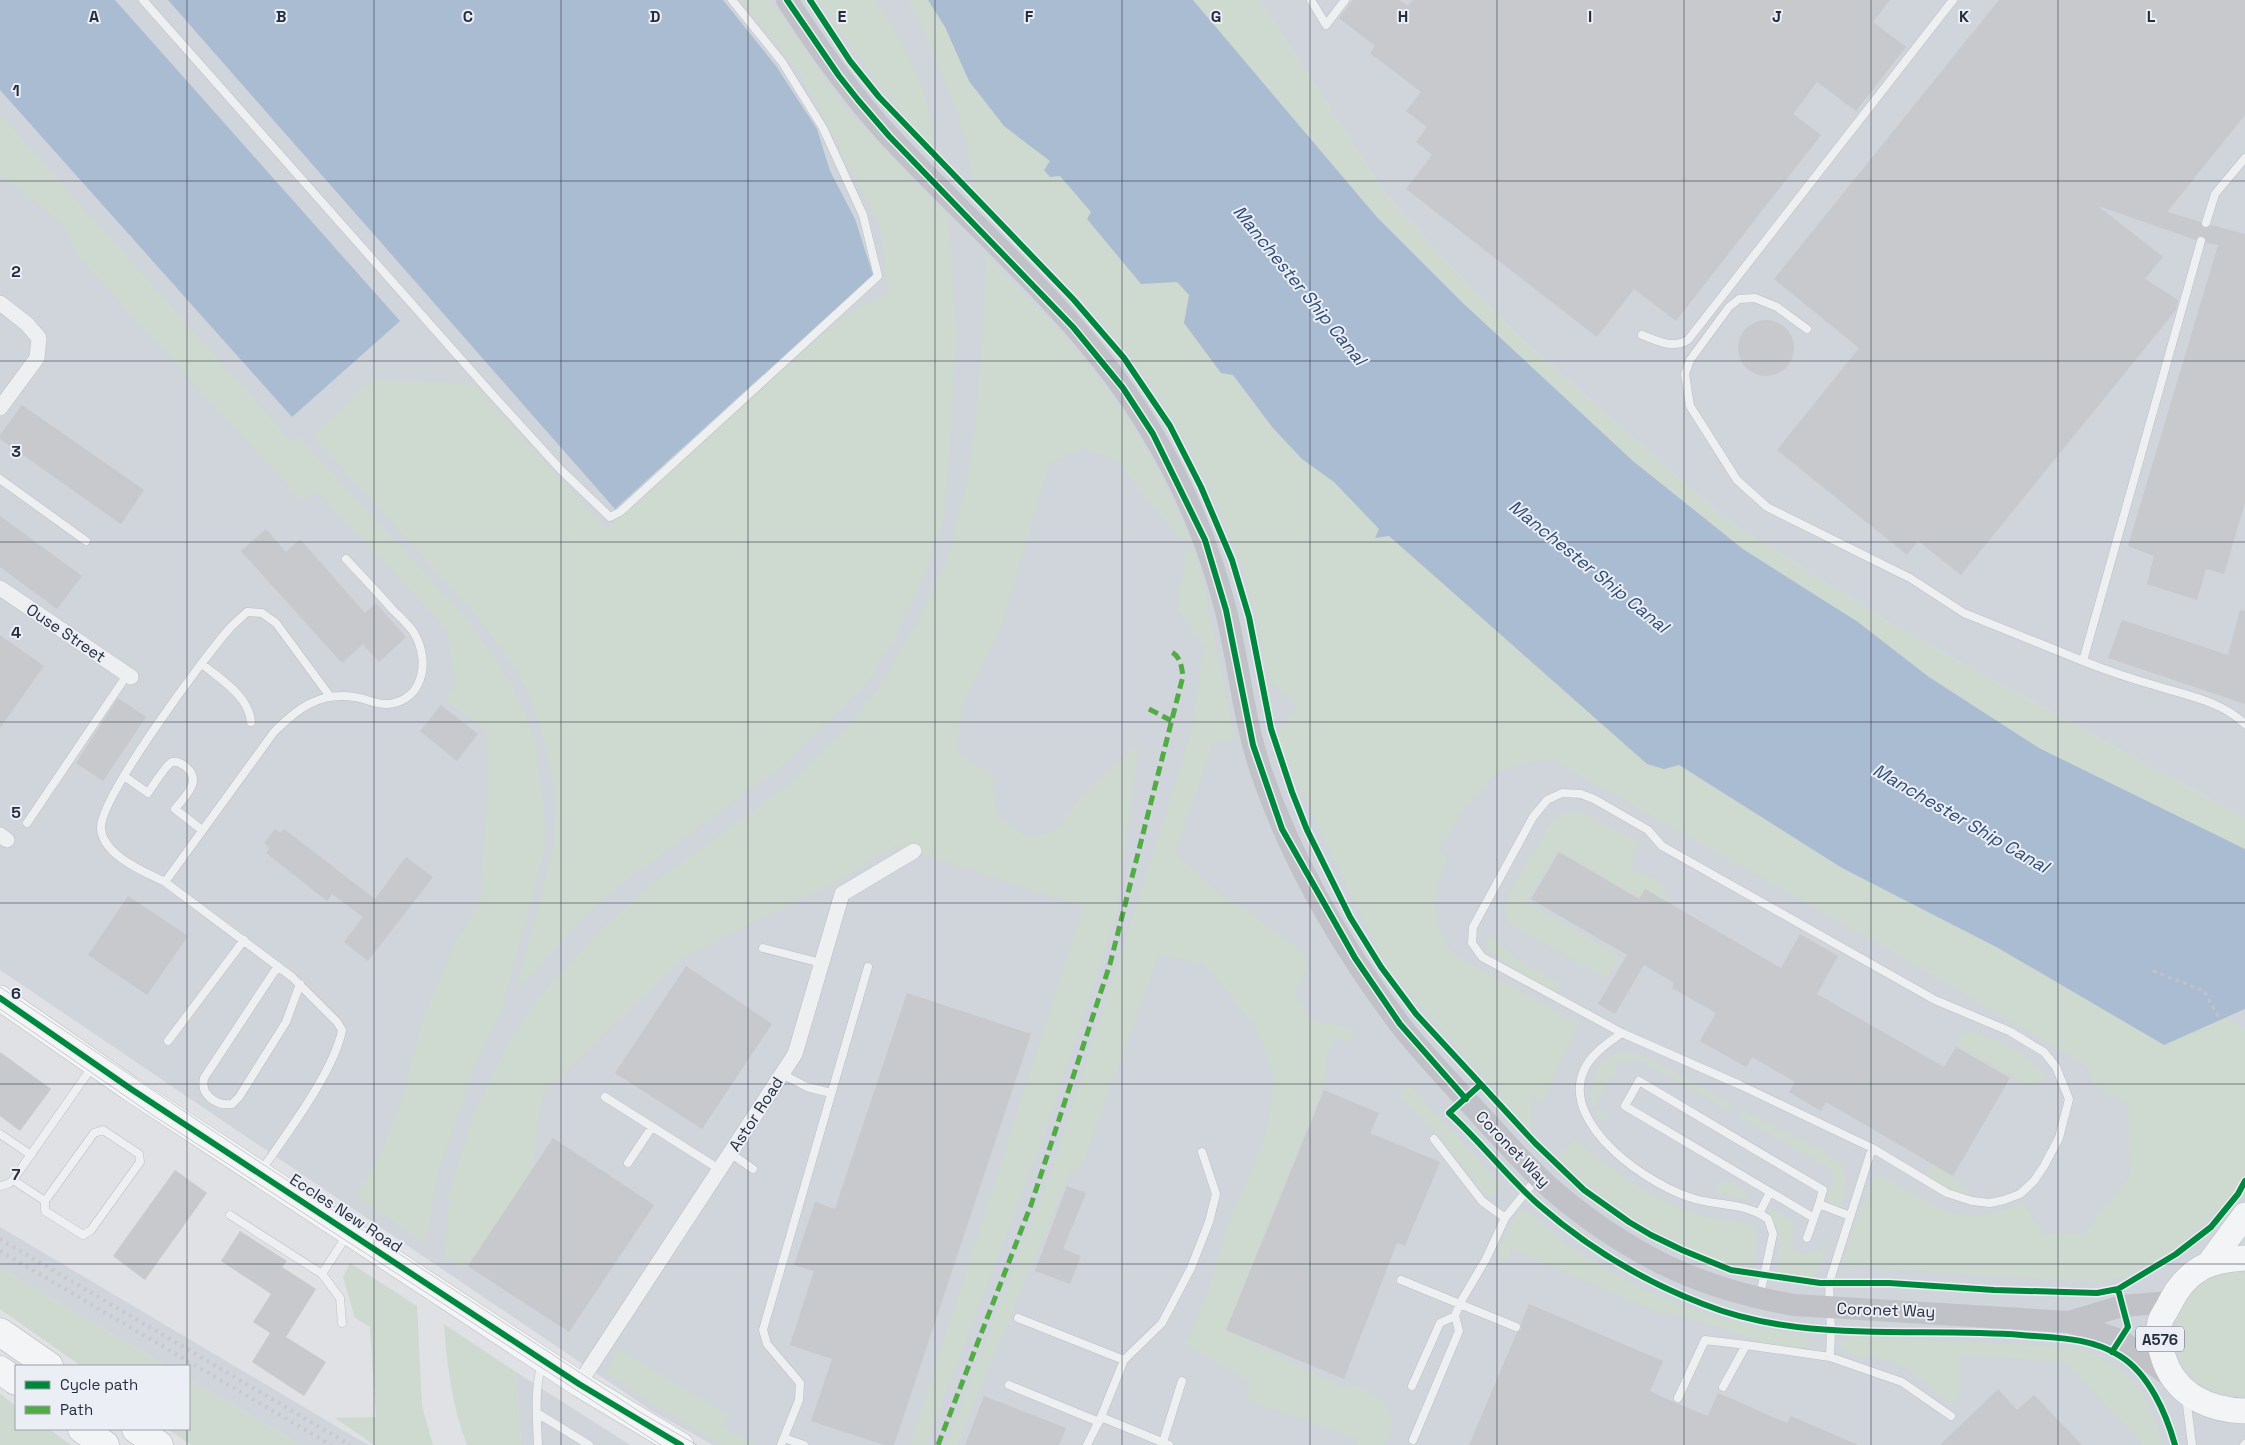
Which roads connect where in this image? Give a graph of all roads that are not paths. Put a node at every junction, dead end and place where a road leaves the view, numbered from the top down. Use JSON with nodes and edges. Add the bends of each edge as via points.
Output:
{"nodes":[{"id":1,"x":143,"y":0,"type":"edge"},
{"id":2,"x":732,"y":0,"type":"edge"},
{"id":3,"x":787,"y":0,"type":"edge"},
{"id":4,"x":1311,"y":0,"type":"edge"},
{"id":5,"x":1345,"y":0,"type":"edge"},
{"id":6,"x":1954,"y":0,"type":"edge"},
{"id":7,"x":2245,"y":158,"type":"edge"},
{"id":8,"x":2206,"y":223,"type":"dead end"},
{"id":9,"x":2201,"y":242,"type":"dead end"},
{"id":10,"x":0,"y":303,"type":"edge"},
{"id":11,"x":1807,"y":328,"type":"dead end"},
{"id":12,"x":1642,"y":335,"type":"dead end"},
{"id":13,"x":0,"y":408,"type":"edge"},
{"id":14,"x":0,"y":480,"type":"edge"},
{"id":15,"x":86,"y":541,"type":"dead end"},
{"id":16,"x":346,"y":560,"type":"dead end"},
{"id":17,"x":0,"y":588,"type":"edge"},
{"id":18,"x":2083,"y":661,"type":"junction"},
{"id":19,"x":202,"y":664,"type":"junction"},
{"id":20,"x":129,"y":676,"type":"joint"},
{"id":21,"x":329,"y":695,"type":"junction"},
{"id":22,"x":251,"y":722,"type":"dead end"},
{"id":23,"x":2245,"y":724,"type":"edge"},
{"id":24,"x":124,"y":776,"type":"junction"},
{"id":25,"x":27,"y":823,"type":"dead end"},
{"id":26,"x":202,"y":830,"type":"junction"},
{"id":27,"x":914,"y":851,"type":"dead end"},
{"id":28,"x":165,"y":882,"type":"junction"},
{"id":29,"x":244,"y":940,"type":"junction"},
{"id":30,"x":764,"y":948,"type":"dead end"},
{"id":31,"x":821,"y":963,"type":"junction"},
{"id":32,"x":278,"y":966,"type":"junction"},
{"id":33,"x":868,"y":966,"type":"dead end"},
{"id":34,"x":300,"y":984,"type":"junction"},
{"id":35,"x":0,"y":998,"type":"edge"},
{"id":36,"x":1622,"y":1034,"type":"junction"},
{"id":37,"x":168,"y":1041,"type":"dead end"},
{"id":38,"x":95,"y":1064,"type":"junction"},
{"id":39,"x":782,"y":1074,"type":"junction"},
{"id":40,"x":832,"y":1093,"type":"junction"},
{"id":41,"x":605,"y":1097,"type":"dead end"},
{"id":42,"x":652,"y":1127,"type":"junction"},
{"id":43,"x":0,"y":1134,"type":"edge"},
{"id":44,"x":1434,"y":1139,"type":"dead end"},
{"id":45,"x":1872,"y":1148,"type":"junction"},
{"id":46,"x":1202,"y":1152,"type":"dead end"},
{"id":47,"x":730,"y":1153,"type":"junction"},
{"id":48,"x":30,"y":1155,"type":"junction"},
{"id":49,"x":628,"y":1163,"type":"dead end"},
{"id":50,"x":719,"y":1169,"type":"junction"},
{"id":51,"x":753,"y":1169,"type":"dead end"},
{"id":52,"x":259,"y":1173,"type":"junction"},
{"id":53,"x":1538,"y":1176,"type":"junction"},
{"id":54,"x":13,"y":1180,"type":"junction"},
{"id":55,"x":0,"y":1186,"type":"edge"},
{"id":56,"x":1770,"y":1192,"type":"junction"},
{"id":57,"x":45,"y":1201,"type":"junction"},
{"id":58,"x":1819,"y":1204,"type":"junction"},
{"id":59,"x":1760,"y":1212,"type":"junction"},
{"id":60,"x":230,"y":1215,"type":"dead end"},
{"id":61,"x":2245,"y":1215,"type":"edge"},
{"id":62,"x":1850,"y":1216,"type":"junction"},
{"id":63,"x":1505,"y":1218,"type":"junction"},
{"id":64,"x":1814,"y":1218,"type":"junction"},
{"id":65,"x":349,"y":1231,"type":"junction"},
{"id":66,"x":1807,"y":1238,"type":"dead end"},
{"id":67,"x":2245,"y":1258,"type":"edge"},
{"id":68,"x":2208,"y":1265,"type":"junction"},
{"id":69,"x":322,"y":1274,"type":"junction"},
{"id":70,"x":1401,"y":1280,"type":"dead end"},
{"id":71,"x":1758,"y":1299,"type":"junction"},
{"id":72,"x":2170,"y":1302,"type":"junction"},
{"id":73,"x":1460,"y":1303,"type":"junction"},
{"id":74,"x":1829,"y":1308,"type":"junction"},
{"id":75,"x":1455,"y":1316,"type":"junction"},
{"id":76,"x":1018,"y":1318,"type":"dead end"},
{"id":77,"x":2069,"y":1322,"type":"junction"},
{"id":78,"x":342,"y":1323,"type":"dead end"},
{"id":79,"x":1516,"y":1327,"type":"dead end"},
{"id":80,"x":0,"y":1332,"type":"edge"},
{"id":81,"x":1746,"y":1345,"type":"junction"},
{"id":82,"x":1830,"y":1357,"type":"junction"},
{"id":83,"x":543,"y":1360,"type":"junction"},
{"id":84,"x":1124,"y":1360,"type":"junction"},
{"id":85,"x":48,"y":1365,"type":"edge"},
{"id":86,"x":0,"y":1370,"type":"edge"},
{"id":87,"x":15,"y":1381,"type":"edge"},
{"id":88,"x":1182,"y":1381,"type":"dead end"},
{"id":89,"x":579,"y":1384,"type":"junction"},
{"id":90,"x":2178,"y":1384,"type":"junction"},
{"id":91,"x":1008,"y":1385,"type":"dead end"},
{"id":92,"x":1412,"y":1386,"type":"dead end"},
{"id":93,"x":1723,"y":1387,"type":"dead end"},
{"id":94,"x":1678,"y":1398,"type":"dead end"},
{"id":95,"x":2245,"y":1411,"type":"edge"},
{"id":96,"x":537,"y":1413,"type":"junction"},
{"id":97,"x":1951,"y":1416,"type":"dead end"},
{"id":98,"x":1100,"y":1419,"type":"junction"},
{"id":99,"x":83,"y":1430,"type":"edge"},
{"id":100,"x":137,"y":1430,"type":"edge"},
{"id":101,"x":1413,"y":1440,"type":"dead end"},
{"id":102,"x":783,"y":1442,"type":"edge"},
{"id":103,"x":1166,"y":1444,"type":"edge"},
{"id":104,"x":105,"y":1445,"type":"edge"},
{"id":105,"x":159,"y":1445,"type":"edge"},
{"id":106,"x":538,"y":1445,"type":"edge"},
{"id":107,"x":589,"y":1445,"type":"edge"},
{"id":108,"x":681,"y":1445,"type":"edge"},
{"id":109,"x":804,"y":1445,"type":"edge"},
{"id":110,"x":1087,"y":1445,"type":"edge"},
{"id":111,"x":2192,"y":1445,"type":"edge"}],
"edges":[{"from":1,"to":2,"type":"lane","via":[[490,392],[610,517],[620,512],[878,276],[862,215],[823,128],[782,62]]},
{"from":3,"to":53,"type":"street","name":"Coronet Way","via":[[838,76],[889,136],[1078,333],[1123,388],[1153,434],[1201,531],[1226,610],[1253,745],[1282,829],[1354,958],[1400,1024],[1452,1085]]},
{"from":4,"to":5,"type":"lane","via":[[1326,24]]},
{"from":6,"to":12,"type":"lane","via":[[1688,340],[1668,344]]},
{"from":7,"to":8,"type":"lane","via":[[2215,194]]},
{"from":9,"to":18,"type":"lane"},
{"from":10,"to":13,"type":"street","via":[[39,338],[37,358]]},
{"from":11,"to":18,"type":"lane","via":[[1777,307],[1755,298],[1738,299],[1690,360],[1685,374],[1690,406],[1737,480],[1767,507],[1910,578],[1964,613]]},
{"from":14,"to":15,"type":"lane"},
{"from":16,"to":21,"type":"lane","via":[[414,632],[421,649],[423,674],[408,696],[394,703],[378,704],[357,697]]},
{"from":17,"to":20,"type":"street","name":"Ouse Street"},
{"from":18,"to":23,"type":"lane","via":[[2219,705]]},
{"from":19,"to":21,"type":"lane","via":[[247,612],[262,613],[276,623]]},
{"from":19,"to":22,"type":"lane","via":[[242,699],[251,714]]},
{"from":19,"to":24,"type":"lane"},
{"from":20,"to":25,"type":"lane"},
{"from":21,"to":26,"type":"lane","via":[[290,716],[274,732]]},
{"from":24,"to":26,"type":"lane","via":[[148,793],[169,764],[182,764],[195,778],[175,809]]},
{"from":24,"to":28,"type":"lane","via":[[102,817],[105,841],[113,852],[130,864]]},
{"from":26,"to":28,"type":"lane"},
{"from":27,"to":31,"type":"street","name":"Astor Road","via":[[842,894]]},
{"from":28,"to":29,"type":"lane"},
{"from":29,"to":32,"type":"lane"},
{"from":29,"to":37,"type":"lane"},
{"from":30,"to":31,"type":"lane"},
{"from":31,"to":39,"type":"street","name":"Astor Road","via":[[795,1054]]},
{"from":32,"to":34,"type":"lane"},
{"from":32,"to":34,"type":"lane","via":[[204,1078],[204,1092],[218,1103],[232,1104],[286,1022]]},
{"from":33,"to":40,"type":"lane"},
{"from":34,"to":52,"type":"lane","via":[[337,1022],[342,1030],[340,1045]]},
{"from":35,"to":38,"type":"main road","name":"Eccles New Road"},
{"from":36,"to":45,"type":"lane","via":[[1740,1085]]},
{"from":36,"to":45,"type":"lane","via":[[1482,957],[1472,943],[1473,927],[1533,816],[1547,800],[1562,793],[1581,794],[1594,799],[1648,830],[1662,846],[1935,1000],[2009,1030],[2044,1052],[2056,1067],[2069,1099],[2059,1138],[2044,1166],[2020,1194],[2004,1200],[1972,1202],[1947,1193]]},
{"from":36,"to":59,"type":"lane","via":[[1591,1060],[1580,1083],[1579,1095],[1586,1115],[1608,1147],[1621,1159],[1695,1199]]},
{"from":38,"to":48,"type":"lane"},
{"from":38,"to":52,"type":"main road","name":"Eccles New Road"},
{"from":39,"to":40,"type":"lane","via":[[807,1087]]},
{"from":39,"to":47,"type":"street","name":"Astor Road"},
{"from":40,"to":102,"type":"lane","via":[[763,1330],[767,1344],[800,1383],[799,1400]]},
{"from":41,"to":42,"type":"lane"},
{"from":42,"to":49,"type":"lane"},
{"from":42,"to":50,"type":"lane"},
{"from":43,"to":48,"type":"lane"},
{"from":44,"to":63,"type":"lane","via":[[1482,1201]]},
{"from":45,"to":62,"type":"lane"},
{"from":46,"to":84,"type":"lane","via":[[1216,1194],[1209,1222],[1191,1268],[1162,1323]]},
{"from":47,"to":50,"type":"street","name":"Astor Road"},
{"from":47,"to":51,"type":"lane"},
{"from":48,"to":54,"type":"lane"},
{"from":50,"to":89,"type":"street","name":"Astor Road"},
{"from":52,"to":65,"type":"main road","name":"Eccles New Road"},
{"from":53,"to":63,"type":"lane"},
{"from":53,"to":71,"type":"street","name":"Coronet Way","via":[[1591,1220],[1660,1263],[1701,1282]]},
{"from":54,"to":55,"type":"lane"},
{"from":54,"to":57,"type":"lane"},
{"from":56,"to":58,"type":"lane","via":[[1624,1106],[1639,1081],[1823,1190]]},
{"from":56,"to":59,"type":"lane"},
{"from":56,"to":64,"type":"lane"},
{"from":57,"to":57,"type":"lane","via":[[98,1131],[108,1132],[139,1154],[137,1168],[87,1234],[78,1233],[45,1211]]},
{"from":58,"to":62,"type":"lane"},
{"from":58,"to":64,"type":"lane"},
{"from":59,"to":71,"type":"lane","via":[[1768,1219],[1773,1234]]},
{"from":60,"to":69,"type":"lane"},
{"from":61,"to":68,"type":"main road","number":"A576"},
{"from":62,"to":74,"type":"lane","via":[[1828,1283]]},
{"from":63,"to":73,"type":"lane"},
{"from":64,"to":66,"type":"lane"},
{"from":65,"to":69,"type":"lane"},
{"from":65,"to":83,"type":"main road","name":"Eccles New Road"},
{"from":67,"to":68,"type":"main road","number":"A576"},
{"from":68,"to":72,"type":"main road","number":"A576","via":[[2182,1283]]},
{"from":69,"to":78,"type":"lane","via":[[340,1298]]},
{"from":70,"to":73,"type":"lane"},
{"from":71,"to":74,"type":"street","name":"Coronet Way"},
{"from":72,"to":77,"type":"street","via":[[2122,1306]]},
{"from":72,"to":90,"type":"main road","number":"A576","via":[[2160,1324],[2160,1348]]},
{"from":73,"to":75,"type":"lane"},
{"from":73,"to":79,"type":"lane"},
{"from":74,"to":77,"type":"street","name":"Coronet Way"},
{"from":74,"to":82,"type":"lane"},
{"from":75,"to":92,"type":"lane","via":[[1440,1323]]},
{"from":75,"to":101,"type":"lane","via":[[1459,1331]]},
{"from":76,"to":84,"type":"lane"},
{"from":77,"to":90,"type":"street","via":[[2120,1340]]},
{"from":80,"to":85,"type":"highway"},
{"from":81,"to":82,"type":"lane"},
{"from":81,"to":93,"type":"lane"},
{"from":81,"to":94,"type":"lane","via":[[1705,1340]]},
{"from":82,"to":97,"type":"lane","via":[[1902,1382]]},
{"from":83,"to":89,"type":"main road","name":"Eccles New Road"},
{"from":83,"to":96,"type":"lane","via":[[537,1379]]},
{"from":84,"to":98,"type":"lane"},
{"from":86,"to":87,"type":"highway"},
{"from":88,"to":103,"type":"lane"},
{"from":89,"to":108,"type":"main road","name":"Eccles New Road"},
{"from":90,"to":95,"type":"main road","via":[[2205,1404]]},
{"from":90,"to":111,"type":"lane"},
{"from":91,"to":98,"type":"lane"},
{"from":96,"to":106,"type":"lane"},
{"from":96,"to":107,"type":"lane"},
{"from":98,"to":103,"type":"lane"},
{"from":98,"to":110,"type":"lane"},
{"from":99,"to":104,"type":"highway"},
{"from":100,"to":105,"type":"highway"},
{"from":102,"to":109,"type":"lane"}]}
